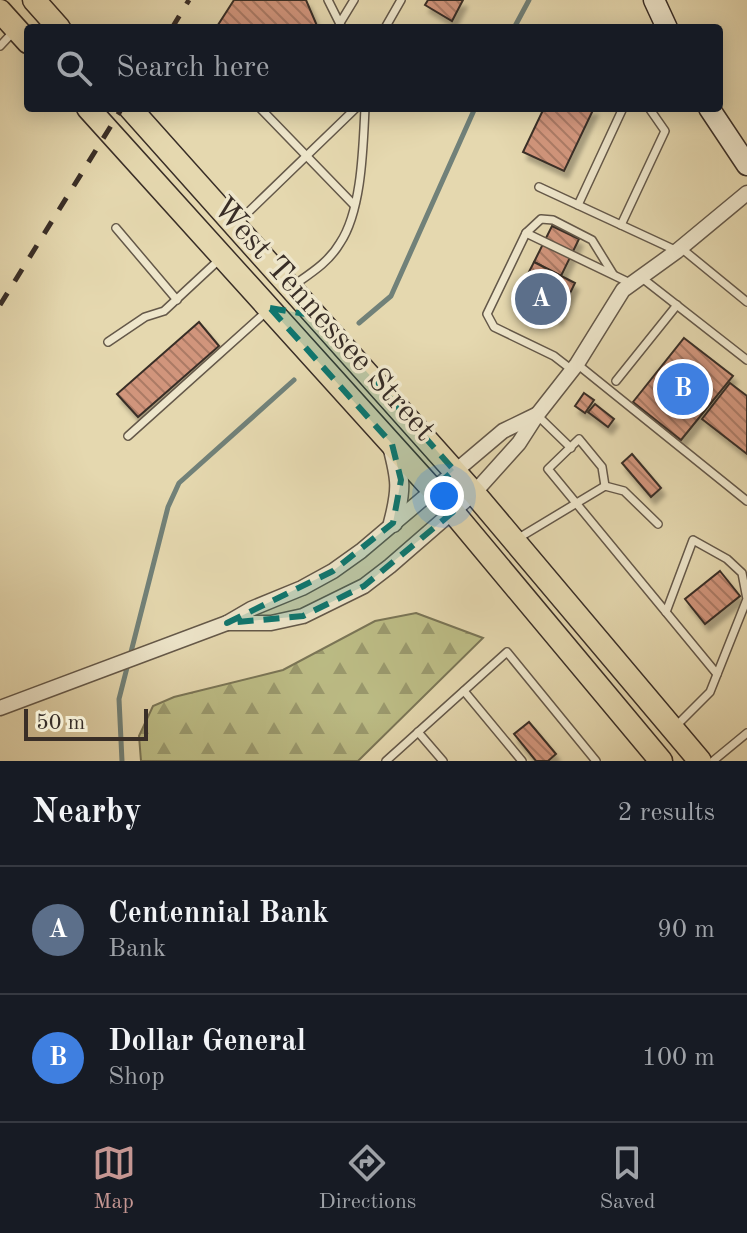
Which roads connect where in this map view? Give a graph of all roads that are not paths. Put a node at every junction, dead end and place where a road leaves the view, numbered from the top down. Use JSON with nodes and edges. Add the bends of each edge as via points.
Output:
{"nodes":[{"id":1,"x":34,"y":0,"type":"edge"},
{"id":2,"x":328,"y":0,"type":"edge"},
{"id":3,"x":354,"y":0,"type":"edge"},
{"id":4,"x":401,"y":0,"type":"edge"},
{"id":5,"x":654,"y":0,"type":"edge"},
{"id":6,"x":0,"y":11,"type":"edge"},
{"id":7,"x":55,"y":24,"type":"edge"},
{"id":8,"x":340,"y":24,"type":"edge"},
{"id":9,"x":342,"y":24,"type":"edge"},
{"id":10,"x":387,"y":24,"type":"edge"},
{"id":11,"x":665,"y":24,"type":"edge"},
{"id":12,"x":22,"y":35,"type":"edge"},
{"id":13,"x":0,"y":46,"type":"edge"},
{"id":14,"x":92,"y":112,"type":"edge"},
{"id":15,"x":134,"y":112,"type":"edge"},
{"id":16,"x":264,"y":112,"type":"edge"},
{"id":17,"x":352,"y":112,"type":"edge"},
{"id":18,"x":365,"y":112,"type":"edge"},
{"id":19,"x":621,"y":112,"type":"edge"},
{"id":20,"x":652,"y":112,"type":"edge"},
{"id":21,"x":712,"y":112,"type":"edge"},
{"id":22,"x":306,"y":156,"type":"junction"},
{"id":23,"x":747,"y":165,"type":"edge"},
{"id":24,"x":539,"y":187,"type":"dead end"},
{"id":25,"x":747,"y":193,"type":"edge"},
{"id":26,"x":354,"y":205,"type":"junction"},
{"id":27,"x":578,"y":205,"type":"junction"},
{"id":28,"x":235,"y":225,"type":"junction"},
{"id":29,"x":621,"y":225,"type":"junction"},
{"id":30,"x":116,"y":228,"type":"dead end"},
{"id":31,"x":526,"y":233,"type":"junction"},
{"id":32,"x":679,"y":249,"type":"junction"},
{"id":33,"x":223,"y":256,"type":"junction"},
{"id":34,"x":613,"y":274,"type":"junction"},
{"id":35,"x":243,"y":279,"type":"junction"},
{"id":36,"x":636,"y":280,"type":"junction"},
{"id":37,"x":290,"y":287,"type":"junction"},
{"id":38,"x":177,"y":300,"type":"junction"},
{"id":39,"x":747,"y":302,"type":"edge"},
{"id":40,"x":677,"y":305,"type":"junction"},
{"id":41,"x":270,"y":308,"type":"junction"},
{"id":42,"x":317,"y":316,"type":"junction"},
{"id":43,"x":108,"y":342,"type":"dead end"},
{"id":44,"x":747,"y":360,"type":"edge"},
{"id":45,"x":574,"y":367,"type":"junction"},
{"id":46,"x":616,"y":381,"type":"dead end"},
{"id":47,"x":537,"y":415,"type":"junction"},
{"id":48,"x":128,"y":436,"type":"dead end"},
{"id":49,"x":392,"y":444,"type":"junction"},
{"id":50,"x":571,"y":448,"type":"junction"},
{"id":51,"x":454,"y":470,"type":"junction"},
{"id":52,"x":605,"y":486,"type":"junction"},
{"id":53,"x":433,"y":489,"type":"junction"},
{"id":54,"x":474,"y":493,"type":"junction"},
{"id":55,"x":747,"y":501,"type":"edge"},
{"id":56,"x":576,"y":503,"type":"junction"},
{"id":57,"x":453,"y":512,"type":"junction"},
{"id":58,"x":393,"y":523,"type":"junction"},
{"id":59,"x":658,"y":524,"type":"dead end"},
{"id":60,"x":514,"y":540,"type":"junction"},
{"id":61,"x":666,"y":612,"type":"junction"},
{"id":62,"x":227,"y":623,"type":"junction"},
{"id":63,"x":717,"y":674,"type":"junction"},
{"id":64,"x":464,"y":691,"type":"junction"},
{"id":65,"x":0,"y":708,"type":"edge"},
{"id":66,"x":673,"y":728,"type":"junction"},
{"id":67,"x":418,"y":732,"type":"junction"},
{"id":68,"x":747,"y":733,"type":"edge"},
{"id":69,"x":395,"y":753,"type":"junction"},
{"id":70,"x":386,"y":761,"type":"edge"},
{"id":71,"x":401,"y":761,"type":"edge"},
{"id":72,"x":443,"y":761,"type":"edge"},
{"id":73,"x":522,"y":761,"type":"edge"},
{"id":74,"x":596,"y":761,"type":"edge"},
{"id":75,"x":661,"y":761,"type":"edge"},
{"id":76,"x":700,"y":761,"type":"edge"},
{"id":77,"x":713,"y":761,"type":"edge"}],
"edges":[{"from":1,"to":7,"type":"main road"},
{"from":2,"to":8,"type":"lane"},
{"from":3,"to":9,"type":"lane"},
{"from":4,"to":10,"type":"lane"},
{"from":5,"to":11,"type":"main road"},
{"from":6,"to":12,"type":"main road"},
{"from":12,"to":13,"type":"lane"},
{"from":14,"to":33,"type":"main road","name":"West Tennessee Street"},
{"from":15,"to":28,"type":"main road","name":"West Tennessee Street"},
{"from":16,"to":22,"type":"lane"},
{"from":17,"to":22,"type":"lane"},
{"from":18,"to":26,"type":"lane"},
{"from":19,"to":27,"type":"lane"},
{"from":20,"to":29,"type":"lane","via":[[665,131]]},
{"from":21,"to":23,"type":"main road"},
{"from":22,"to":26,"type":"lane"},
{"from":22,"to":28,"type":"lane"},
{"from":24,"to":27,"type":"lane"},
{"from":25,"to":32,"type":"street"},
{"from":26,"to":37,"type":"lane","via":[[341,243],[323,265]]},
{"from":27,"to":29,"type":"lane"},
{"from":28,"to":37,"type":"main road","name":"West Tennessee Street"},
{"from":29,"to":32,"type":"lane"},
{"from":30,"to":38,"type":"lane"},
{"from":31,"to":34,"type":"lane"},
{"from":31,"to":34,"type":"lane","via":[[541,219],[553,220],[592,240]]},
{"from":31,"to":45,"type":"lane","via":[[487,314],[494,327]]},
{"from":32,"to":36,"type":"street"},
{"from":32,"to":39,"type":"lane"},
{"from":33,"to":35,"type":"main road","name":"West Tennessee Street"},
{"from":33,"to":38,"type":"lane"},
{"from":34,"to":36,"type":"lane"},
{"from":35,"to":37,"type":"main road"},
{"from":35,"to":41,"type":"main road","name":"West Tennessee Street"},
{"from":36,"to":40,"type":"lane"},
{"from":36,"to":45,"type":"street","via":[[617,297]]},
{"from":37,"to":42,"type":"main road","name":"West Tennessee Street"},
{"from":38,"to":43,"type":"lane"},
{"from":40,"to":44,"type":"lane"},
{"from":40,"to":46,"type":"lane"},
{"from":41,"to":42,"type":"main road"},
{"from":41,"to":48,"type":"lane"},
{"from":41,"to":49,"type":"main road","name":"West Tennessee Street"},
{"from":42,"to":51,"type":"main road","name":"West Tennessee Street"},
{"from":45,"to":47,"type":"street"},
{"from":45,"to":55,"type":"lane"},
{"from":47,"to":50,"type":"lane"},
{"from":47,"to":51,"type":"street","via":[[503,431]]},
{"from":47,"to":54,"type":"street"},
{"from":49,"to":53,"type":"main road","name":"West Tennessee Street"},
{"from":49,"to":58,"type":"street","via":[[401,480]]},
{"from":50,"to":52,"type":"lane","via":[[579,439],[602,467]]},
{"from":50,"to":56,"type":"lane","via":[[548,469]]},
{"from":51,"to":53,"type":"street"},
{"from":51,"to":54,"type":"main road","name":"West Tennessee Street"},
{"from":52,"to":56,"type":"lane"},
{"from":52,"to":59,"type":"lane","via":[[624,491]]},
{"from":53,"to":57,"type":"main road","name":"West Tennessee Street"},
{"from":53,"to":58,"type":"street"},
{"from":54,"to":57,"type":"street"},
{"from":54,"to":60,"type":"main road","name":"West Tennessee Street"},
{"from":56,"to":60,"type":"lane"},
{"from":56,"to":61,"type":"lane"},
{"from":57,"to":62,"type":"street","via":[[364,586],[336,602],[271,623]]},
{"from":57,"to":75,"type":"main road","name":"West Tennessee Street"},
{"from":58,"to":62,"type":"street","via":[[333,571]]},
{"from":60,"to":66,"type":"main road","name":"West Tennessee Street"},
{"from":61,"to":63,"type":"lane"},
{"from":61,"to":63,"type":"lane","via":[[693,540],[742,573],[747,599]]},
{"from":62,"to":65,"type":"street"},
{"from":63,"to":66,"type":"lane","via":[[710,692]]},
{"from":64,"to":67,"type":"lane"},
{"from":64,"to":73,"type":"lane"},
{"from":64,"to":74,"type":"lane","via":[[507,652]]},
{"from":66,"to":76,"type":"main road","name":"West Tennessee Street"},
{"from":67,"to":69,"type":"lane"},
{"from":67,"to":72,"type":"lane"},
{"from":68,"to":77,"type":"lane"},
{"from":69,"to":70,"type":"lane"},
{"from":69,"to":71,"type":"lane"}]}
